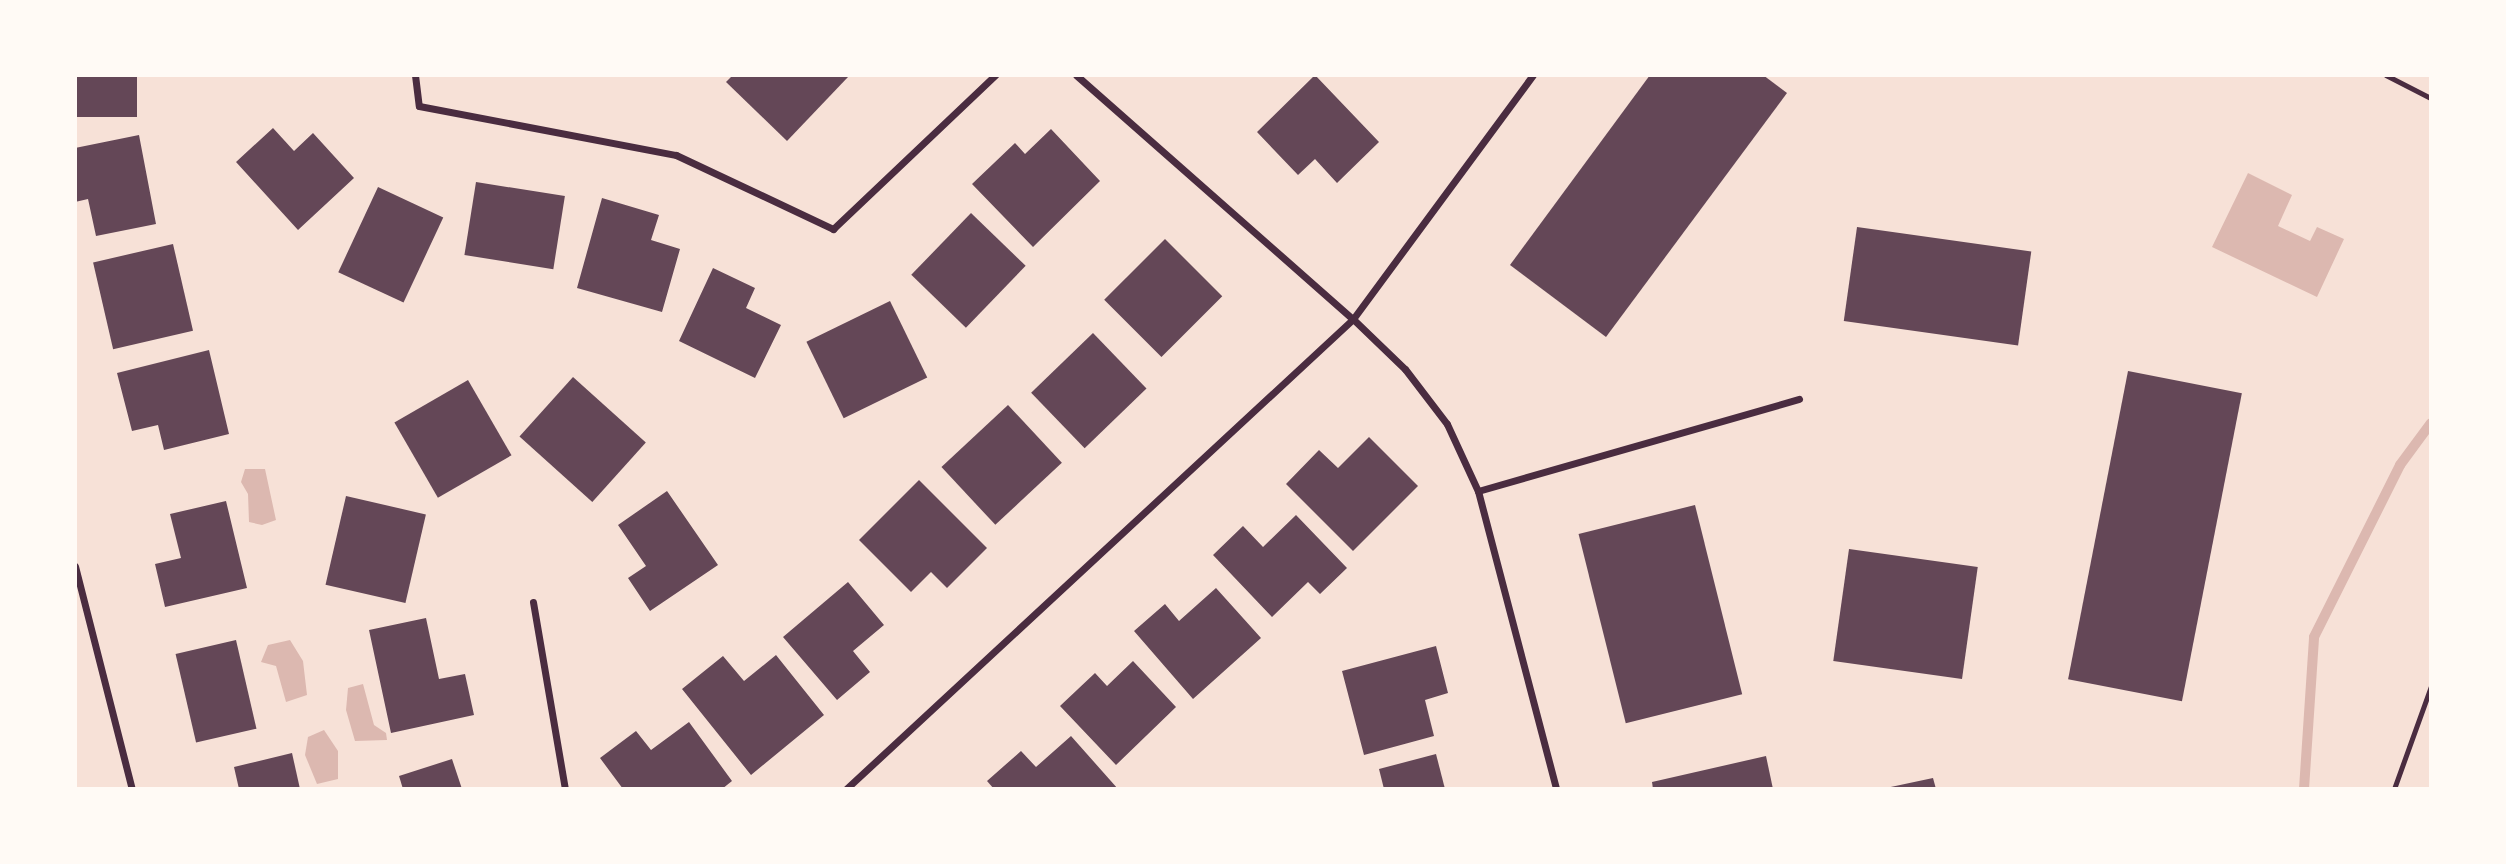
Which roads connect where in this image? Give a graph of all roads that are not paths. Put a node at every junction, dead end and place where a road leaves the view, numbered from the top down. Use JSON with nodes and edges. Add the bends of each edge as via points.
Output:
{"nodes":[{"id":1,"x":415,"y":75,"type":"edge"},
{"id":2,"x":995,"y":75,"type":"edge"},
{"id":3,"x":1076,"y":75,"type":"edge"},
{"id":4,"x":1533,"y":75,"type":"edge"},
{"id":5,"x":1353,"y":319,"type":"junction"},
{"id":6,"x":1799,"y":399,"type":"dead end"},
{"id":7,"x":1478,"y":491,"type":"junction"},
{"id":8,"x":75,"y":566,"type":"edge"},
{"id":9,"x":533,"y":602,"type":"dead end"},
{"id":10,"x":132,"y":789,"type":"edge"},
{"id":11,"x":565,"y":789,"type":"edge"},
{"id":12,"x":846,"y":789,"type":"edge"},
{"id":13,"x":1556,"y":789,"type":"edge"}],
"edges":[{"from":1,"to":2,"type":"street","via":[[419,106],[676,155],[833,229]]},
{"from":3,"to":5,"type":"street"},
{"from":4,"to":5,"type":"street"},
{"from":5,"to":7,"type":"street","via":[[1405,369],[1447,424]]},
{"from":5,"to":12,"type":"street"},
{"from":6,"to":7,"type":"street"},
{"from":7,"to":13,"type":"street"},
{"from":8,"to":10,"type":"street"},
{"from":9,"to":11,"type":"street"}]}
